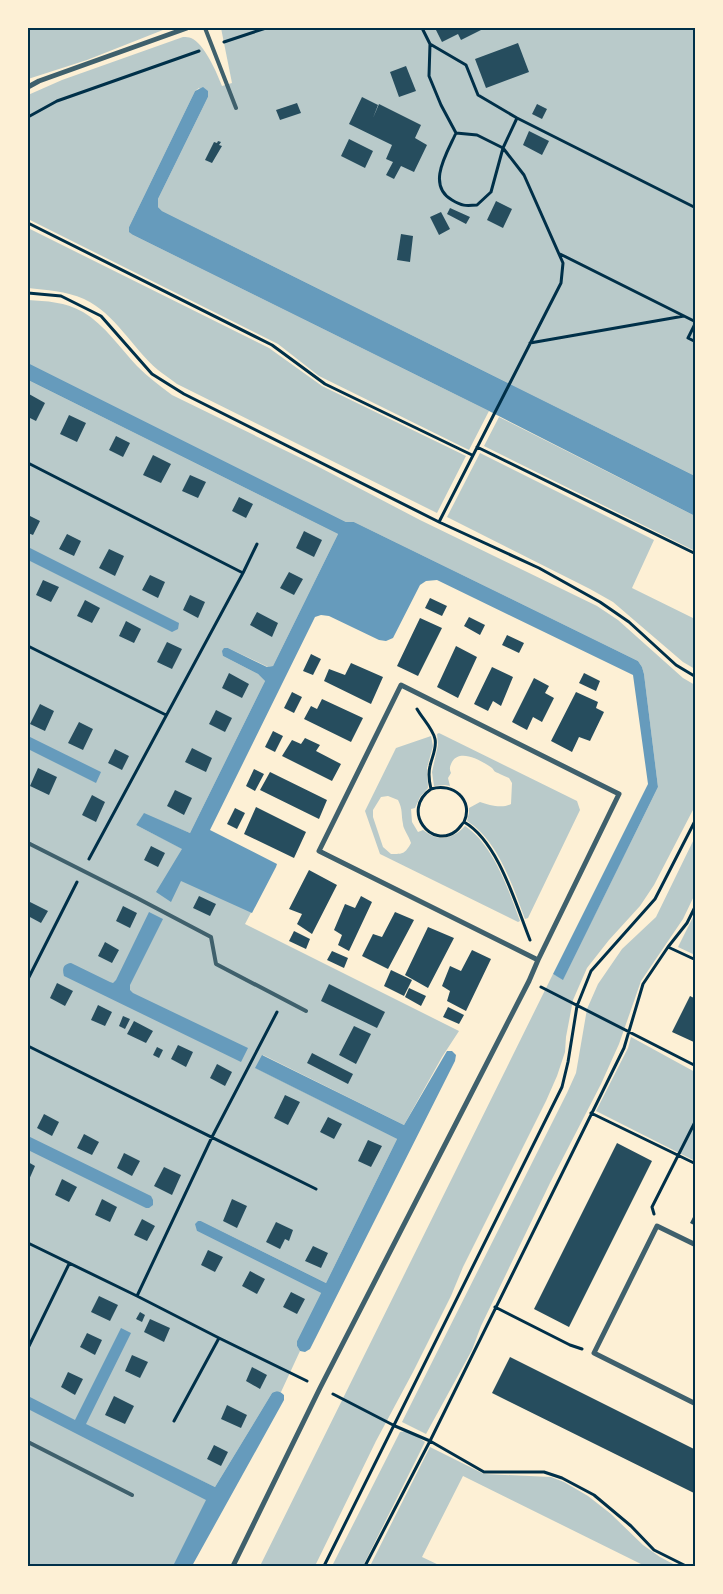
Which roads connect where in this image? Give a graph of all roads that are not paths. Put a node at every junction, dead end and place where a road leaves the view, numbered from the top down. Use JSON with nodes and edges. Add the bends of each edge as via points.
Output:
{"nodes":[{"id":1,"x":188,"y":28,"type":"edge"},
{"id":2,"x":205,"y":28,"type":"edge"},
{"id":3,"x":28,"y":87,"type":"edge"},
{"id":4,"x":236,"y":108,"type":"dead end"},
{"id":5,"x":28,"y":843,"type":"edge"},
{"id":6,"x":538,"y":960,"type":"junction"},
{"id":7,"x":306,"y":1010,"type":"dead end"},
{"id":8,"x":696,"y":1245,"type":"edge"},
{"id":9,"x":696,"y":1404,"type":"edge"},
{"id":10,"x":28,"y":1442,"type":"edge"},
{"id":11,"x":132,"y":1495,"type":"dead end"},
{"id":12,"x":233,"y":1566,"type":"edge"}],
"edges":[{"from":1,"to":3,"type":"street"},
{"from":2,"to":4,"type":"lane"},
{"from":5,"to":7,"type":"lane","via":[[211,936],[216,964]]},
{"from":6,"to":6,"type":"street","via":[[319,851],[401,685],[620,794]]},
{"from":6,"to":12,"type":"street"},
{"from":8,"to":9,"type":"street","via":[[657,1226],[594,1353]]},
{"from":10,"to":11,"type":"lane"}]}
